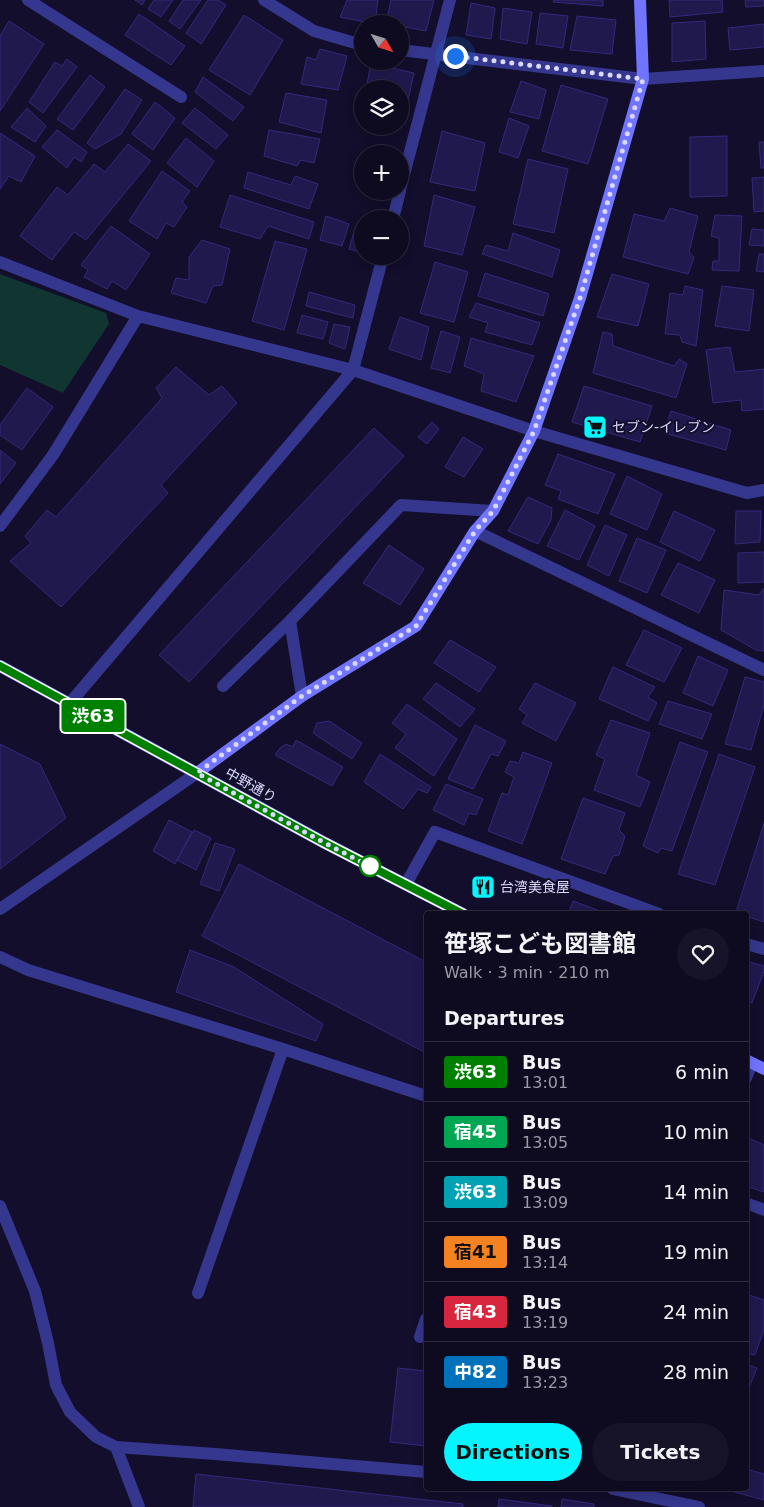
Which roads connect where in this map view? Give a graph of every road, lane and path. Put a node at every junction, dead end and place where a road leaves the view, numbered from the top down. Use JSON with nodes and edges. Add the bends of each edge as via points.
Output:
{"nodes":[{"id":1,"x":28,"y":0,"type":"edge"},
{"id":2,"x":264,"y":0,"type":"edge"},
{"id":3,"x":450,"y":0,"type":"edge"},
{"id":4,"x":640,"y":0,"type":"edge"},
{"id":5,"x":354,"y":43,"type":"edge"},
{"id":6,"x":409,"y":51,"type":"edge"},
{"id":7,"x":436,"y":54,"type":"junction"},
{"id":8,"x":764,"y":71,"type":"edge"},
{"id":9,"x":643,"y":79,"type":"junction"},
{"id":10,"x":181,"y":97,"type":"dead end"},
{"id":11,"x":409,"y":157,"type":"edge"},
{"id":12,"x":0,"y":262,"type":"edge"},
{"id":13,"x":381,"y":265,"type":"edge"},
{"id":14,"x":138,"y":316,"type":"junction"},
{"id":15,"x":353,"y":370,"type":"junction"},
{"id":16,"x":534,"y":431,"type":"junction"},
{"id":17,"x":764,"y":490,"type":"edge"},
{"id":18,"x":493,"y":511,"type":"junction"},
{"id":19,"x":0,"y":526,"type":"edge"},
{"id":20,"x":475,"y":531,"type":"junction"},
{"id":21,"x":290,"y":622,"type":"junction"},
{"id":22,"x":0,"y":666,"type":"edge"},
{"id":23,"x":764,"y":670,"type":"edge"},
{"id":24,"x":223,"y":686,"type":"dead end"},
{"id":25,"x":302,"y":696,"type":"junction"},
{"id":26,"x":70,"y":703,"type":"junction"},
{"id":27,"x":197,"y":773,"type":"junction"},
{"id":28,"x":406,"y":884,"type":"junction"},
{"id":29,"x":0,"y":909,"type":"edge"},
{"id":30,"x":457,"y":911,"type":"edge"},
{"id":31,"x":651,"y":911,"type":"edge"},
{"id":32,"x":749,"y":945,"type":"edge"},
{"id":33,"x":764,"y":949,"type":"edge"},
{"id":34,"x":0,"y":957,"type":"edge"},
{"id":35,"x":283,"y":1049,"type":"junction"},
{"id":36,"x":749,"y":1061,"type":"edge"},
{"id":37,"x":764,"y":1070,"type":"edge"},
{"id":38,"x":424,"y":1095,"type":"edge"},
{"id":39,"x":749,"y":1204,"type":"edge"},
{"id":40,"x":0,"y":1206,"type":"edge"},
{"id":41,"x":764,"y":1210,"type":"edge"},
{"id":42,"x":198,"y":1294,"type":"dead end"},
{"id":43,"x":424,"y":1325,"type":"edge"},
{"id":44,"x":420,"y":1337,"type":"dead end"},
{"id":45,"x":116,"y":1447,"type":"junction"},
{"id":46,"x":424,"y":1472,"type":"edge"},
{"id":47,"x":623,"y":1491,"type":"edge"},
{"id":48,"x":139,"y":1507,"type":"edge"},
{"id":49,"x":699,"y":1507,"type":"edge"}],
"edges":[{"from":1,"to":10,"type":"street"},
{"from":2,"to":5,"type":"street","via":[[314,31]]},
{"from":3,"to":7,"type":"street"},
{"from":4,"to":9,"type":"street"},
{"from":6,"to":7,"type":"street"},
{"from":7,"to":9,"type":"street"},
{"from":7,"to":11,"type":"street"},
{"from":8,"to":9,"type":"street"},
{"from":9,"to":16,"type":"street","via":[[580,298]]},
{"from":12,"to":14,"type":"street"},
{"from":13,"to":15,"type":"street"},
{"from":14,"to":15,"type":"street"},
{"from":14,"to":19,"type":"street","via":[[53,456]]},
{"from":15,"to":16,"type":"street"},
{"from":15,"to":26,"type":"street"},
{"from":16,"to":17,"type":"street","via":[[747,493]]},
{"from":16,"to":18,"type":"street"},
{"from":18,"to":20,"type":"street"},
{"from":18,"to":21,"type":"street","via":[[401,505]]},
{"from":20,"to":23,"type":"street"},
{"from":20,"to":25,"type":"street","via":[[416,626]]},
{"from":21,"to":24,"type":"street"},
{"from":21,"to":25,"type":"street"},
{"from":22,"to":26,"type":"street","name":"中野通り"},
{"from":25,"to":27,"type":"street"},
{"from":26,"to":27,"type":"street","name":"中野通り"},
{"from":27,"to":28,"type":"street","name":"中野通り"},
{"from":27,"to":29,"type":"street"},
{"from":28,"to":30,"type":"street","name":"中野通り"},
{"from":28,"to":31,"type":"street","via":[[435,832]]},
{"from":32,"to":33,"type":"street"},
{"from":34,"to":35,"type":"street","via":[[28,970]]},
{"from":35,"to":38,"type":"street"},
{"from":35,"to":42,"type":"street"},
{"from":36,"to":37,"type":"street"},
{"from":39,"to":41,"type":"street"},
{"from":40,"to":45,"type":"street","via":[[35,1291],[56,1386],[70,1412],[96,1437]]},
{"from":43,"to":44,"type":"street"},
{"from":45,"to":46,"type":"street"},
{"from":45,"to":48,"type":"street"},
{"from":47,"to":49,"type":"street"}]}
